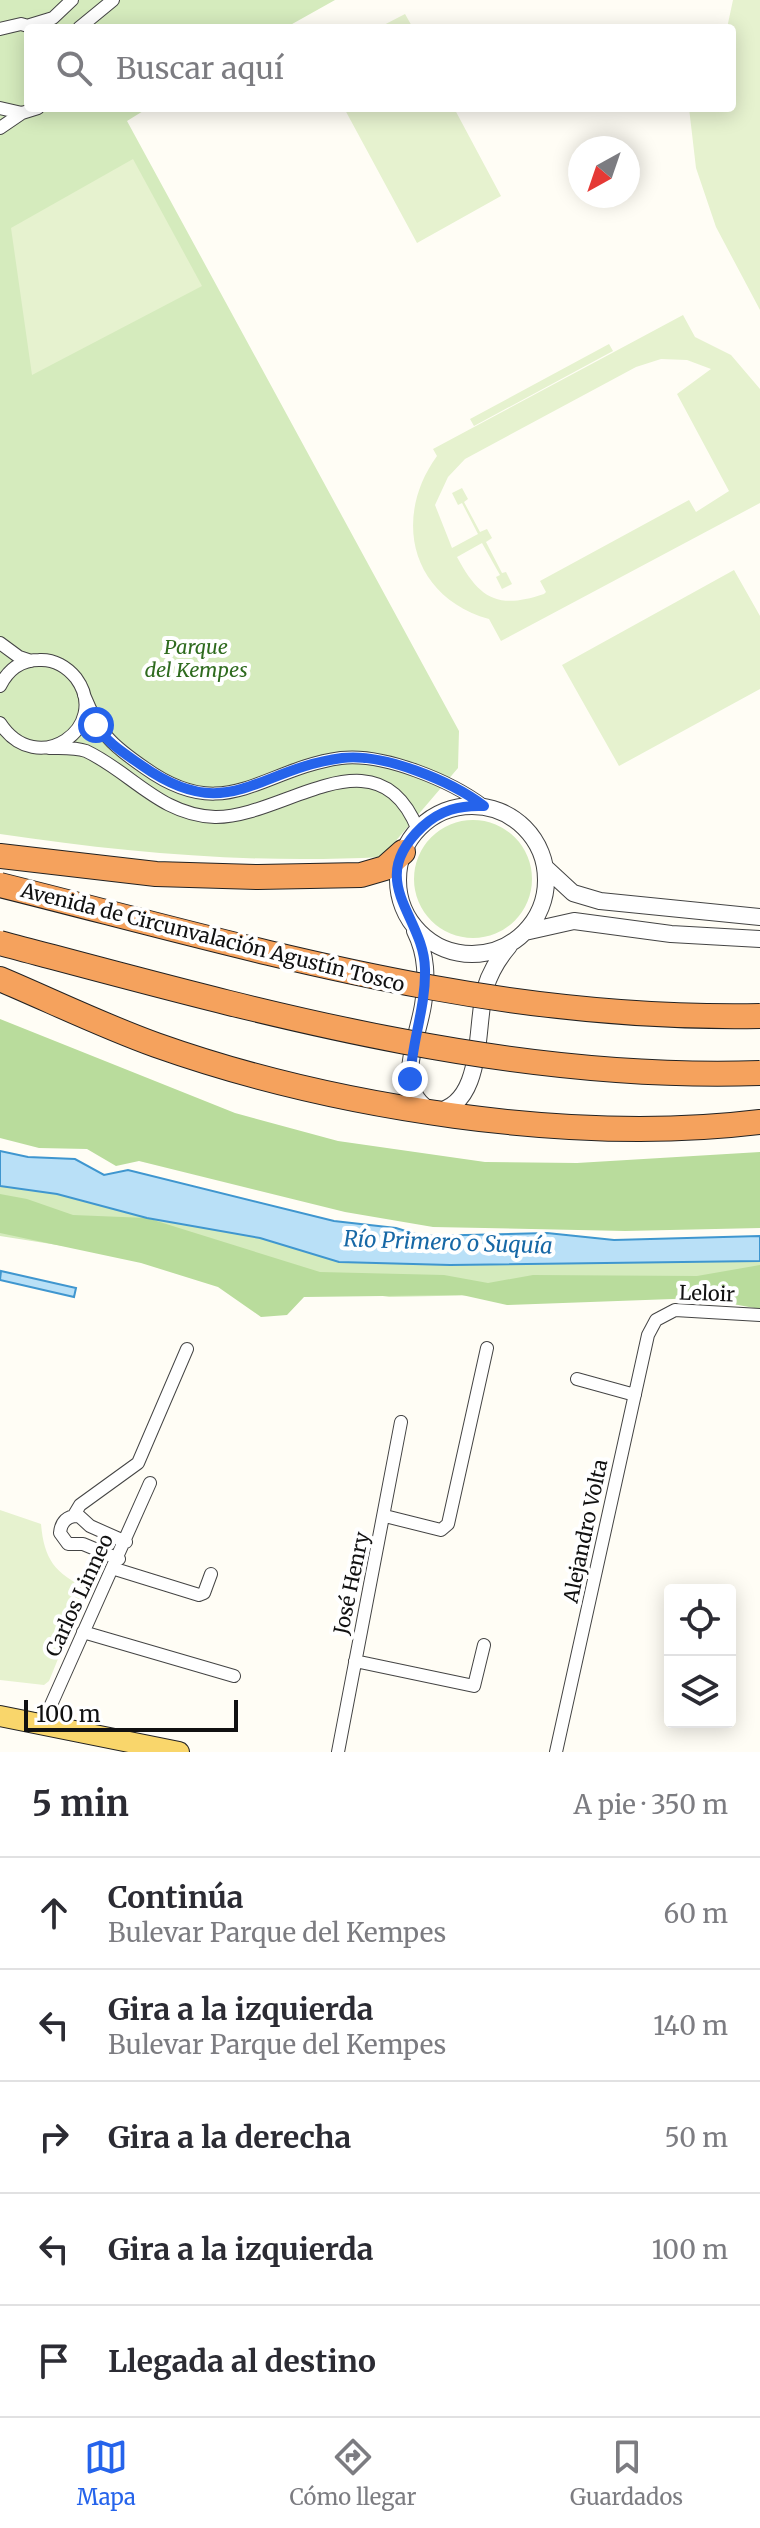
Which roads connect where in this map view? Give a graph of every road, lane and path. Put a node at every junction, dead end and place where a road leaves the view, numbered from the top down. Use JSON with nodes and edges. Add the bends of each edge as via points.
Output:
{"nodes":[{"id":1,"x":72,"y":0,"type":"edge"},
{"id":2,"x":113,"y":0,"type":"edge"},
{"id":3,"x":40,"y":24,"type":"edge"},
{"id":4,"x":84,"y":24,"type":"edge"},
{"id":5,"x":24,"y":26,"type":"edge"},
{"id":6,"x":0,"y":29,"type":"edge"},
{"id":7,"x":0,"y":108,"type":"edge"},
{"id":8,"x":25,"y":112,"type":"edge"},
{"id":9,"x":22,"y":113,"type":"junction"},
{"id":10,"x":0,"y":128,"type":"edge"},
{"id":11,"x":0,"y":643,"type":"edge"},
{"id":12,"x":31,"y":661,"type":"junction"},
{"id":13,"x":0,"y":686,"type":"edge"},
{"id":14,"x":84,"y":695,"type":"junction"},
{"id":15,"x":0,"y":723,"type":"edge"},
{"id":16,"x":49,"y":748,"type":"junction"},
{"id":17,"x":484,"y":806,"type":"junction"},
{"id":18,"x":418,"y":830,"type":"junction"},
{"id":19,"x":403,"y":852,"type":"junction"},
{"id":20,"x":0,"y":856,"type":"edge"},
{"id":21,"x":546,"y":868,"type":"junction"},
{"id":22,"x":0,"y":885,"type":"edge"},
{"id":23,"x":760,"y":917,"type":"edge"},
{"id":24,"x":413,"y":926,"type":"junction"},
{"id":25,"x":519,"y":936,"type":"junction"},
{"id":26,"x":760,"y":939,"type":"edge"},
{"id":27,"x":0,"y":943,"type":"edge"},
{"id":28,"x":0,"y":979,"type":"edge"},
{"id":29,"x":760,"y":1016,"type":"edge"},
{"id":30,"x":760,"y":1073,"type":"edge"},
{"id":31,"x":434,"y":1112,"type":"junction"},
{"id":32,"x":760,"y":1122,"type":"edge"},
{"id":33,"x":760,"y":1315,"type":"edge"},
{"id":34,"x":656,"y":1320,"type":"joint"},
{"id":35,"x":487,"y":1348,"type":"dead end"},
{"id":36,"x":187,"y":1349,"type":"dead end"},
{"id":37,"x":577,"y":1379,"type":"dead end"},
{"id":38,"x":635,"y":1395,"type":"junction"},
{"id":39,"x":401,"y":1422,"type":"dead end"},
{"id":40,"x":150,"y":1483,"type":"dead end"},
{"id":41,"x":74,"y":1515,"type":"junction"},
{"id":42,"x":385,"y":1516,"type":"junction"},
{"id":43,"x":126,"y":1542,"type":"junction"},
{"id":44,"x":117,"y":1564,"type":"junction"},
{"id":45,"x":211,"y":1574,"type":"dead end"},
{"id":46,"x":83,"y":1632,"type":"junction"},
{"id":47,"x":484,"y":1645,"type":"dead end"},
{"id":48,"x":355,"y":1661,"type":"junction"},
{"id":49,"x":234,"y":1676,"type":"dead end"},
{"id":50,"x":0,"y":1716,"type":"edge"},
{"id":51,"x":42,"y":1725,"type":"junction"},
{"id":52,"x":128,"y":1747,"type":"edge"},
{"id":53,"x":179,"y":1752,"type":"edge"},
{"id":54,"x":338,"y":1752,"type":"edge"},
{"id":55,"x":556,"y":1752,"type":"edge"}],
"edges":[{"from":1,"to":3,"type":"street"},
{"from":2,"to":4,"type":"street"},
{"from":5,"to":6,"type":"street"},
{"from":7,"to":9,"type":"street"},
{"from":8,"to":9,"type":"street"},
{"from":9,"to":10,"type":"street"},
{"from":11,"to":12,"type":"street"},
{"from":12,"to":13,"type":"street","via":[[14,668]]},
{"from":12,"to":14,"type":"street","via":[[64,667]]},
{"from":14,"to":16,"type":"street","via":[[78,728]]},
{"from":14,"to":17,"type":"street","via":[[110,744],[190,792],[221,794],[344,758],[373,759],[439,780]]},
{"from":15,"to":16,"type":"street","via":[[15,741]]},
{"from":16,"to":18,"type":"street","via":[[83,750],[149,795],[207,816],[244,813],[337,782],[371,783],[397,795]]},
{"from":17,"to":18,"type":"street","via":[[456,807]]},
{"from":17,"to":21,"type":"street","via":[[520,823]]},
{"from":18,"to":19,"type":"street"},
{"from":19,"to":20,"type":"highway","via":[[385,868],[361,875],[258,877],[156,874]]},
{"from":19,"to":24,"type":"street","via":[[398,889]]},
{"from":21,"to":23,"type":"street","via":[[573,893],[600,901]]},
{"from":21,"to":25,"type":"street","via":[[539,912]]},
{"from":22,"to":29,"type":"highway","name":"Avenida de Circunvalación Agustín Tosco","bridge":true,"via":[[290,960],[462,996],[610,1013]]},
{"from":24,"to":25,"type":"street","via":[[434,946],[456,954],[491,952]]},
{"from":24,"to":31,"type":"street","via":[[424,956],[425,981],[410,1079],[415,1097]]},
{"from":25,"to":26,"type":"street","via":[[574,921]]},
{"from":25,"to":31,"type":"street","via":[[494,964],[485,989],[468,1087],[458,1103]]},
{"from":27,"to":30,"type":"highway","bridge":true,"via":[[302,1021],[451,1051],[599,1069]]},
{"from":28,"to":31,"type":"highway","via":[[171,1050],[261,1077]]},
{"from":31,"to":32,"type":"highway","via":[[556,1125],[677,1129]]},
{"from":33,"to":34,"type":"street","name":"Leloir","via":[[675,1310]]},
{"from":34,"to":38,"type":"street","name":"Alejandro Volta"},
{"from":35,"to":42,"type":"street","via":[[448,1524],[441,1530]]},
{"from":36,"to":41,"type":"street","via":[[138,1463]]},
{"from":37,"to":38,"type":"street"},
{"from":38,"to":55,"type":"street","name":"Alejandro Volta"},
{"from":39,"to":42,"type":"street","name":"José Henry"},
{"from":40,"to":43,"type":"street","name":"Carlos Linneo"},
{"from":41,"to":43,"type":"street"},
{"from":41,"to":44,"type":"street","via":[[60,1528],[65,1541],[83,1544]]},
{"from":42,"to":48,"type":"street","name":"José Henry"},
{"from":43,"to":44,"type":"street","name":"Carlos Linneo"},
{"from":44,"to":45,"type":"street","via":[[199,1595]]},
{"from":44,"to":46,"type":"street","name":"Carlos Linneo"},
{"from":46,"to":49,"type":"street"},
{"from":46,"to":51,"type":"street","name":"Carlos Linneo"},
{"from":47,"to":48,"type":"street","via":[[474,1686]]},
{"from":48,"to":54,"type":"street","name":"José Henry"},
{"from":50,"to":51,"type":"main road"},
{"from":51,"to":52,"type":"main road"},
{"from":52,"to":53,"type":"main road"}]}
